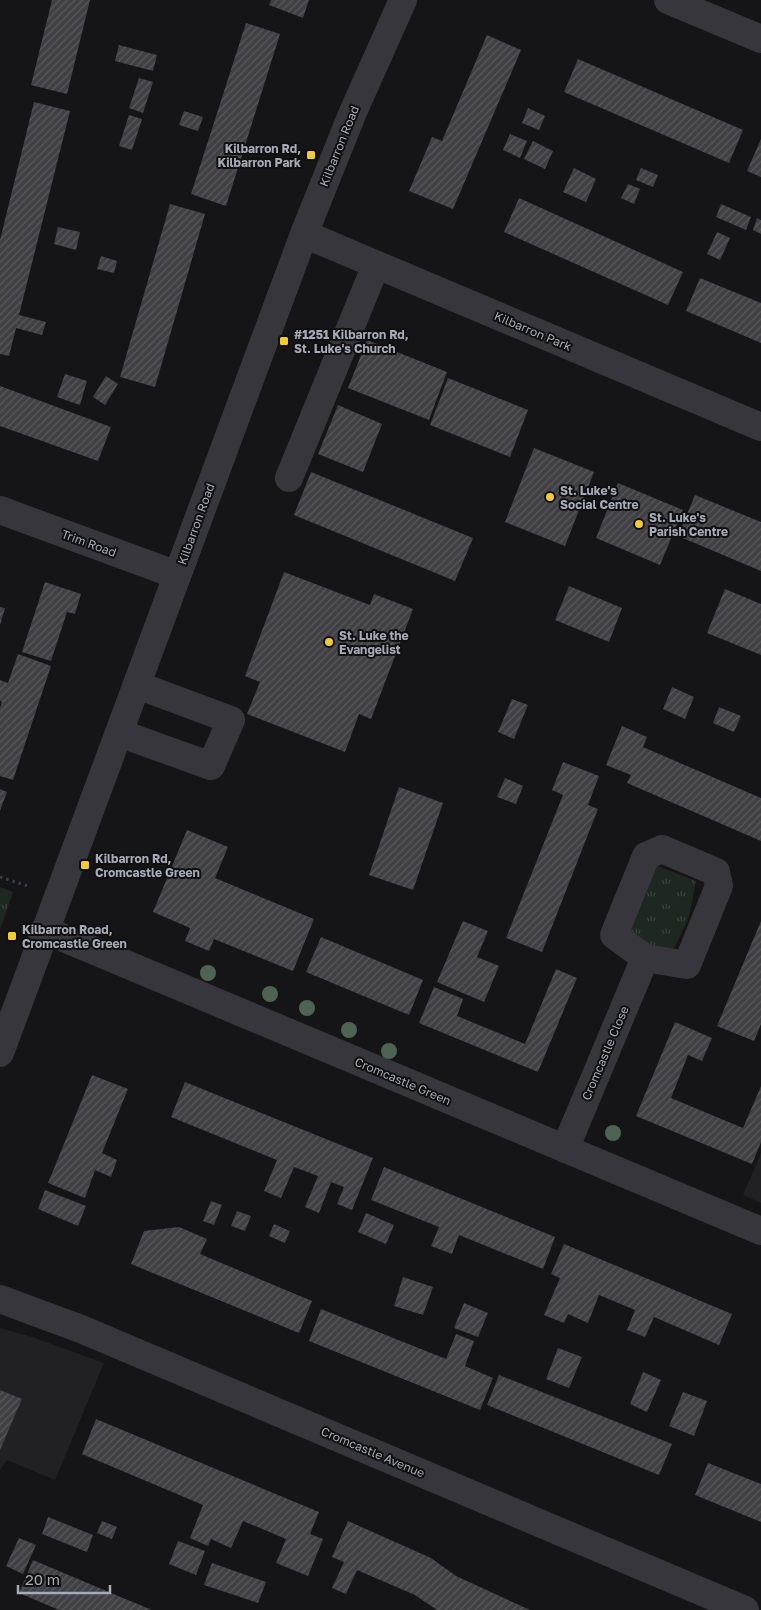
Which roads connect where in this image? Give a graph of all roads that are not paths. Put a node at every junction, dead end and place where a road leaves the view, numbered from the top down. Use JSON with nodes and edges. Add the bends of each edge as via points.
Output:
{"nodes":[{"id":1,"x":404,"y":0,"type":"edge"},
{"id":2,"x":668,"y":0,"type":"edge"},
{"id":3,"x":761,"y":39,"type":"edge"},
{"id":4,"x":304,"y":234,"type":"junction"},
{"id":5,"x":376,"y":265,"type":"junction"},
{"id":6,"x":761,"y":427,"type":"edge"},
{"id":7,"x":289,"y":478,"type":"dead end"},
{"id":8,"x":0,"y":510,"type":"edge"},
{"id":9,"x":178,"y":575,"type":"junction"},
{"id":10,"x":137,"y":685,"type":"junction"},
{"id":11,"x":119,"y":733,"type":"junction"},
{"id":12,"x":45,"y":930,"type":"junction"},
{"id":13,"x":645,"y":958,"type":"dead end"},
{"id":14,"x":0,"y":1053,"type":"edge"},
{"id":15,"x":565,"y":1149,"type":"junction"},
{"id":16,"x":761,"y":1232,"type":"edge"},
{"id":17,"x":0,"y":1299,"type":"edge"},
{"id":18,"x":745,"y":1610,"type":"edge"}],
"edges":[{"from":1,"to":4,"type":"street","name":"Kilbarron Road","via":[[352,112]]},
{"from":2,"to":3,"type":"street"},
{"from":4,"to":5,"type":"street","name":"Kilbarron Park"},
{"from":4,"to":9,"type":"street","name":"Kilbarron Road"},
{"from":5,"to":6,"type":"street","name":"Kilbarron Park"},
{"from":5,"to":7,"type":"street"},
{"from":8,"to":9,"type":"street","name":"Trim Road"},
{"from":9,"to":10,"type":"street","name":"Kilbarron Road"},
{"from":10,"to":11,"type":"street","name":"Kilbarron Road"},
{"from":10,"to":11,"type":"street","via":[[231,720],[211,766]]},
{"from":11,"to":12,"type":"street","name":"Kilbarron Road"},
{"from":12,"to":14,"type":"street","name":"Kilbarron Road"},
{"from":12,"to":15,"type":"street","name":"Cromcastle Green"},
{"from":13,"to":15,"type":"street","name":"Cromcastle Close"},
{"from":15,"to":16,"type":"street","name":"Cromcastle Green"},
{"from":17,"to":18,"type":"street","name":"Cromcastle Avenue","via":[[81,1329]]}]}
